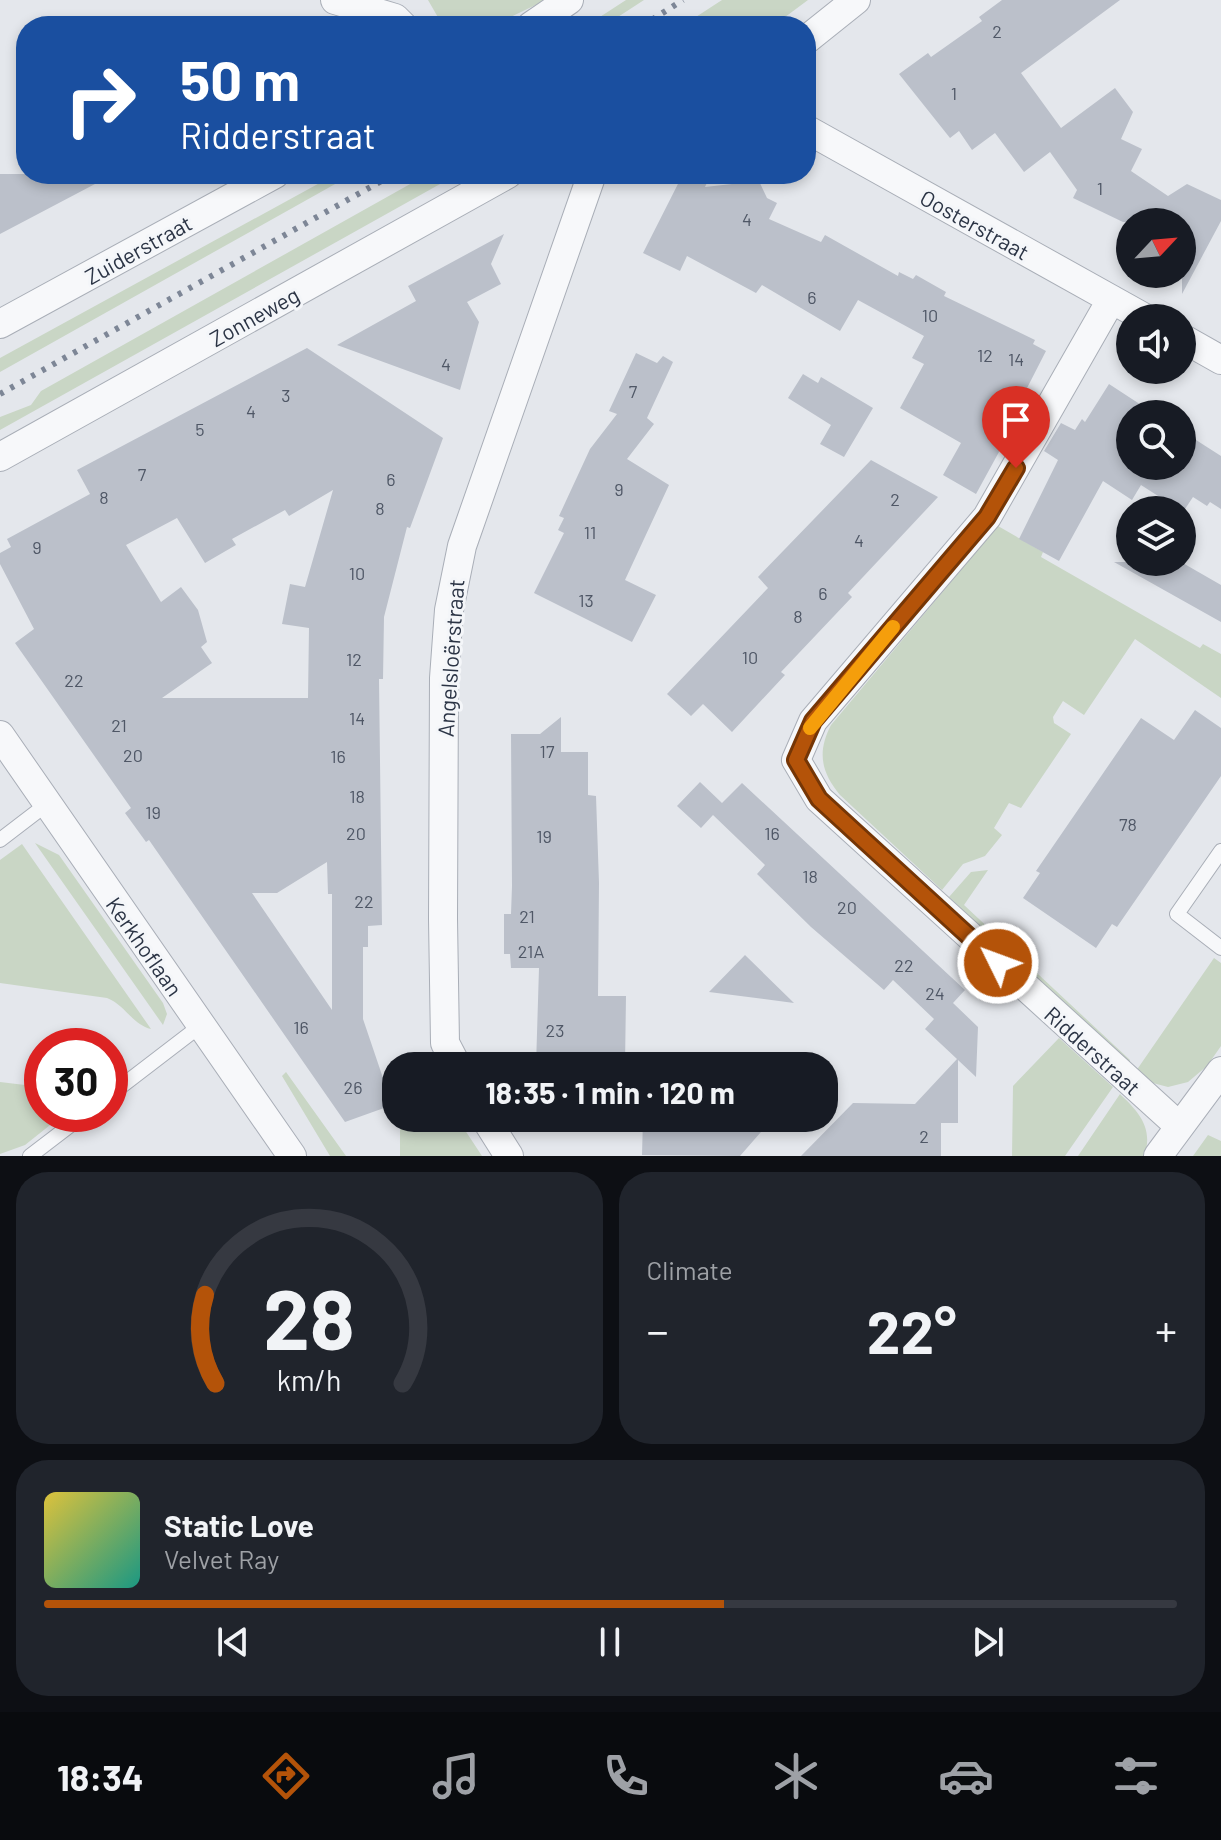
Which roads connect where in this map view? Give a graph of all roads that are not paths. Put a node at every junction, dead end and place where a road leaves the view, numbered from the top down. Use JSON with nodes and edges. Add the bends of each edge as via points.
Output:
{"nodes":[{"id":1,"x":335,"y":0,"type":"edge"},
{"id":2,"x":569,"y":0,"type":"edge"},
{"id":3,"x":856,"y":0,"type":"edge"},
{"id":4,"x":388,"y":16,"type":"edge"},
{"id":5,"x":546,"y":16,"type":"edge"},
{"id":6,"x":816,"y":32,"type":"edge"},
{"id":7,"x":816,"y":135,"type":"edge"},
{"id":8,"x":257,"y":184,"type":"edge"},
{"id":9,"x":490,"y":184,"type":"edge"},
{"id":10,"x":589,"y":184,"type":"edge"},
{"id":11,"x":1111,"y":300,"type":"junction"},
{"id":12,"x":1119,"y":304,"type":"edge"},
{"id":13,"x":0,"y":324,"type":"edge"},
{"id":14,"x":1196,"y":342,"type":"edge"},
{"id":15,"x":1217,"y":349,"type":"edge"},
{"id":16,"x":0,"y":457,"type":"edge"},
{"id":17,"x":0,"y":735,"type":"edge"},
{"id":18,"x":47,"y":804,"type":"junction"},
{"id":19,"x":0,"y":840,"type":"edge"},
{"id":20,"x":1221,"y":851,"type":"edge"},
{"id":21,"x":1221,"y":948,"type":"edge"},
{"id":22,"x":194,"y":1030,"type":"junction"},
{"id":23,"x":450,"y":1052,"type":"edge"},
{"id":24,"x":1221,"y":1071,"type":"edge"},
{"id":25,"x":128,"y":1081,"type":"edge"},
{"id":26,"x":1179,"y":1126,"type":"junction"},
{"id":27,"x":61,"y":1132,"type":"edge"},
{"id":28,"x":494,"y":1132,"type":"edge"},
{"id":29,"x":30,"y":1156,"type":"edge"},
{"id":30,"x":292,"y":1156,"type":"edge"},
{"id":31,"x":509,"y":1156,"type":"edge"},
{"id":32,"x":1158,"y":1156,"type":"edge"}],
"edges":[{"from":1,"to":4,"type":"street"},
{"from":2,"to":5,"type":"street"},
{"from":3,"to":6,"type":"street"},
{"from":7,"to":11,"type":"street","name":"Oosterstraat"},
{"from":8,"to":13,"type":"street","name":"Zuiderstraat"},
{"from":9,"to":16,"type":"street","name":"Zonneweg"},
{"from":10,"to":23,"type":"street","name":"Angelsloërstraat","via":[[462,546],[449,610],[443,919],[445,1043]]},
{"from":11,"to":12,"type":"street","name":"Oosterstraat"},
{"from":11,"to":26,"type":"street","name":"Ridderstraat","via":[[987,517],[813,721],[796,760],[819,799]]},
{"from":14,"to":15,"type":"street"},
{"from":17,"to":18,"type":"street","name":"Kerkhoflaan"},
{"from":18,"to":19,"type":"lane"},
{"from":18,"to":22,"type":"street","name":"Kerkhoflaan"},
{"from":20,"to":21,"type":"lane","via":[[1177,914]]},
{"from":22,"to":25,"type":"lane"},
{"from":22,"to":30,"type":"street","name":"Kerkhoflaan"},
{"from":24,"to":26,"type":"street"},
{"from":26,"to":32,"type":"street"},
{"from":27,"to":29,"type":"lane"},
{"from":28,"to":31,"type":"street"}]}
